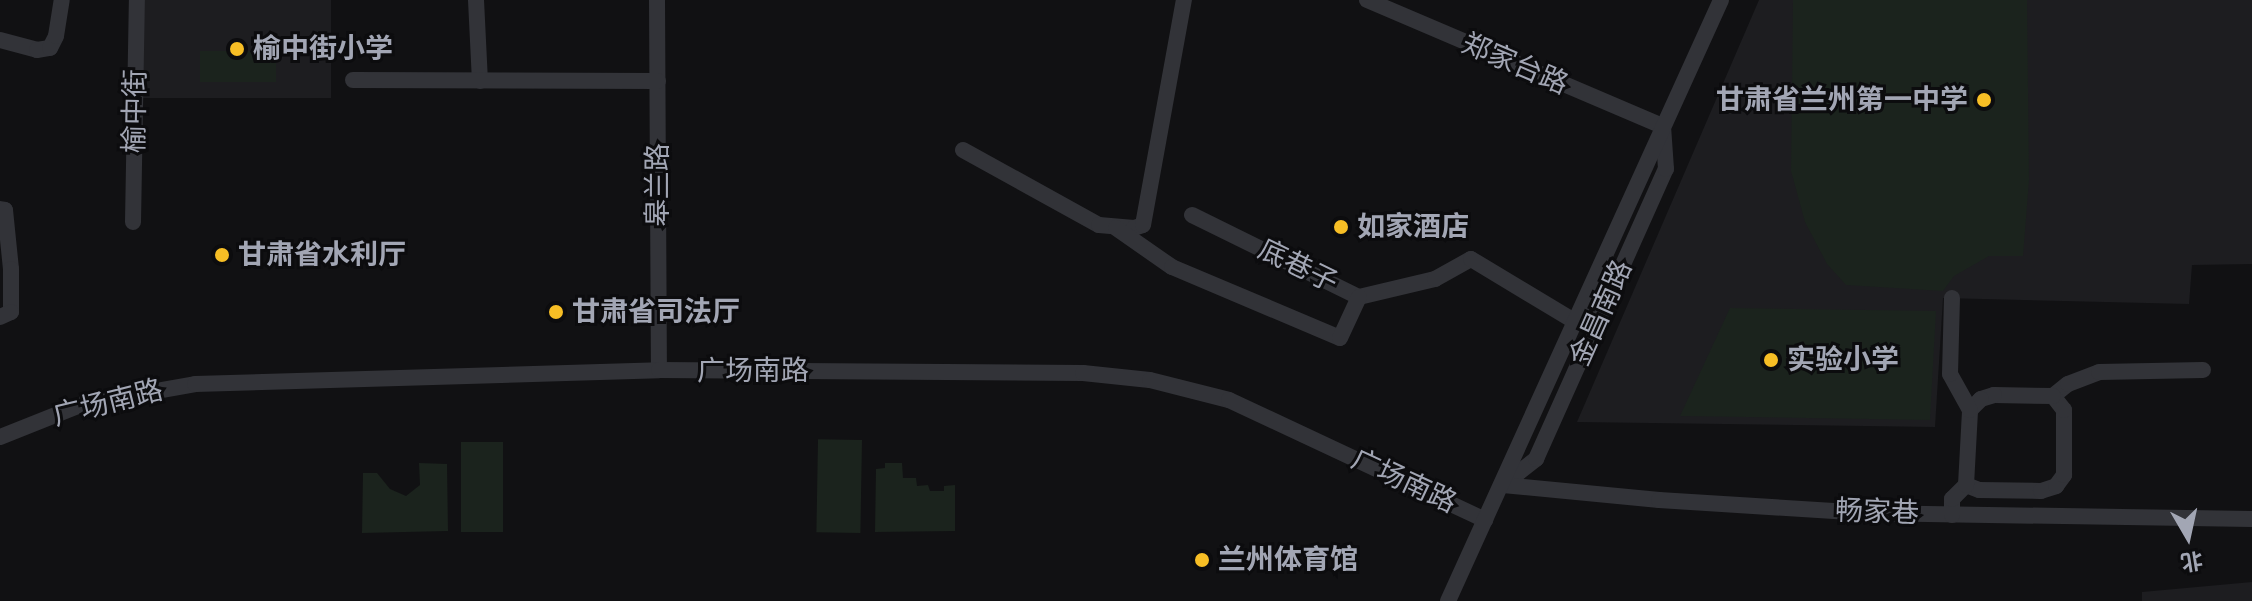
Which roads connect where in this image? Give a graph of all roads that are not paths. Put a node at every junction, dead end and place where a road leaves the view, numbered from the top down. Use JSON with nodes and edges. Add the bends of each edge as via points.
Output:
{"nodes":[{"id":1,"x":62,"y":0,"type":"edge"},
{"id":2,"x":137,"y":0,"type":"edge"},
{"id":3,"x":476,"y":0,"type":"edge"},
{"id":4,"x":657,"y":0,"type":"edge"},
{"id":5,"x":1184,"y":0,"type":"edge"},
{"id":6,"x":1367,"y":0,"type":"edge"},
{"id":7,"x":1721,"y":0,"type":"edge"},
{"id":8,"x":0,"y":40,"type":"edge"},
{"id":9,"x":353,"y":80,"type":"dead end"},
{"id":10,"x":480,"y":81,"type":"junction"},
{"id":11,"x":658,"y":81,"type":"junction"},
{"id":12,"x":1663,"y":126,"type":"junction"},
{"id":13,"x":963,"y":150,"type":"dead end"},
{"id":14,"x":0,"y":209,"type":"edge"},
{"id":15,"x":1192,"y":215,"type":"dead end"},
{"id":16,"x":133,"y":222,"type":"dead end"},
{"id":17,"x":1114,"y":227,"type":"junction"},
{"id":18,"x":1359,"y":297,"type":"junction"},
{"id":19,"x":1952,"y":298,"type":"dead end"},
{"id":20,"x":0,"y":317,"type":"edge"},
{"id":21,"x":1576,"y":322,"type":"junction"},
{"id":22,"x":659,"y":370,"type":"junction"},
{"id":23,"x":2203,"y":370,"type":"dead end"},
{"id":24,"x":2053,"y":396,"type":"junction"},
{"id":25,"x":1970,"y":410,"type":"junction"},
{"id":26,"x":0,"y":437,"type":"edge"},
{"id":27,"x":1503,"y":485,"type":"junction"},
{"id":28,"x":1966,"y":485,"type":"junction"},
{"id":29,"x":1952,"y":515,"type":"junction"},
{"id":30,"x":2252,"y":519,"type":"edge"},
{"id":31,"x":1485,"y":520,"type":"junction"},
{"id":32,"x":1448,"y":601,"type":"edge"}],
"edges":[{"from":1,"to":8,"type":"street","via":[[50,48],[37,50]]},
{"from":2,"to":16,"type":"street","name":"榆中街"},
{"from":3,"to":10,"type":"street"},
{"from":4,"to":11,"type":"street","name":"皋兰路"},
{"from":5,"to":17,"type":"street","via":[[1143,225]]},
{"from":6,"to":12,"type":"street","name":"郑家台路"},
{"from":7,"to":12,"type":"street","name":"金昌南路"},
{"from":9,"to":10,"type":"street"},
{"from":10,"to":11,"type":"street"},
{"from":11,"to":22,"type":"street","name":"皋兰路"},
{"from":12,"to":21,"type":"street","name":"金昌南路"},
{"from":12,"to":27,"type":"street","name":"金昌南路","via":[[1666,169],[1650,205],[1536,459]]},
{"from":13,"to":17,"type":"street","via":[[1099,225]]},
{"from":14,"to":20,"type":"street","via":[[5,210],[11,269],[11,312]]},
{"from":15,"to":18,"type":"street","name":"底巷子"},
{"from":17,"to":18,"type":"street","via":[[1172,267],[1340,338]]},
{"from":18,"to":21,"type":"street","name":"底巷子","via":[[1435,279],[1471,259]]},
{"from":19,"to":25,"type":"street","via":[[1950,374]]},
{"from":21,"to":27,"type":"street","name":"金昌南路"},
{"from":22,"to":26,"type":"street","name":"广场南路","via":[[195,384],[83,404]]},
{"from":22,"to":31,"type":"street","name":"广场南路","via":[[1083,373],[1150,380],[1229,400]]},
{"from":23,"to":24,"type":"street","via":[[2099,372]]},
{"from":24,"to":25,"type":"street","via":[[1994,395]]},
{"from":24,"to":28,"type":"street","via":[[2064,410],[2064,475],[2056,486],[2041,491]]},
{"from":25,"to":28,"type":"street"},
{"from":27,"to":29,"type":"street","name":"畅家巷","via":[[1659,500]]},
{"from":27,"to":31,"type":"street","name":"金昌南路"},
{"from":28,"to":29,"type":"street","via":[[1952,499]]},
{"from":29,"to":30,"type":"street","name":"畅家巷"},
{"from":31,"to":32,"type":"street","name":"金昌南路"}]}
